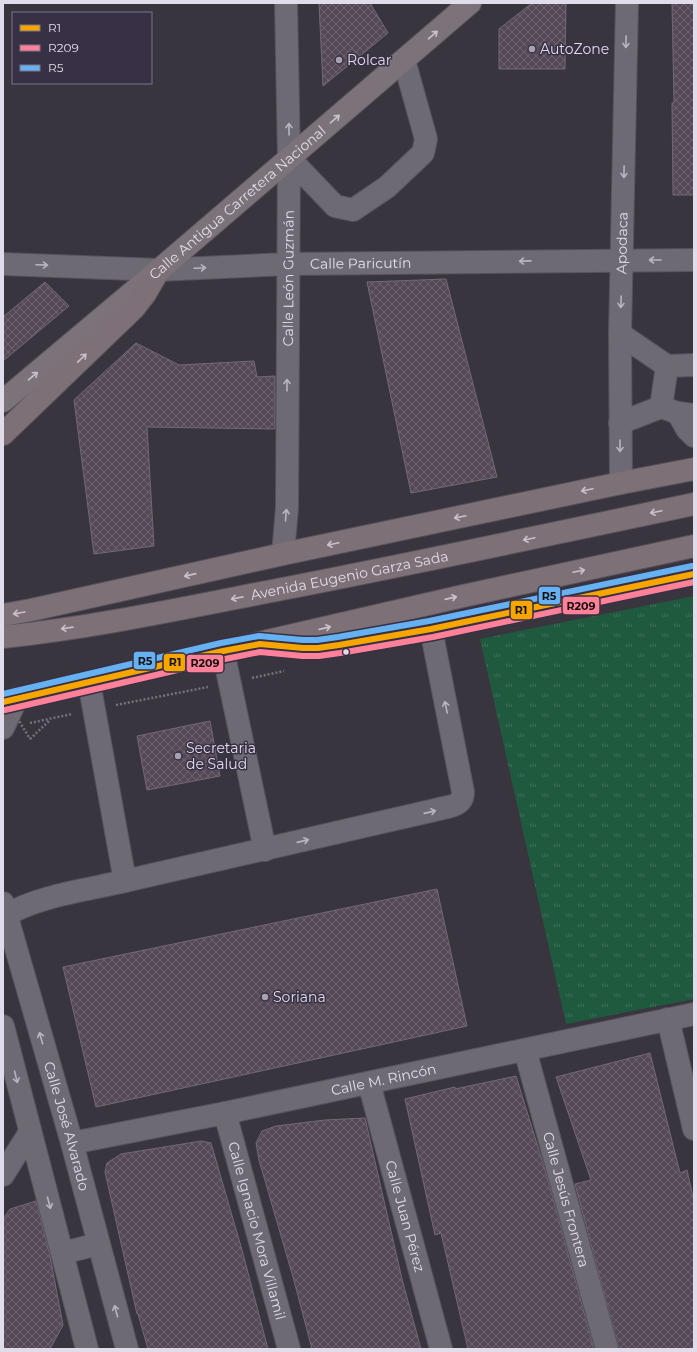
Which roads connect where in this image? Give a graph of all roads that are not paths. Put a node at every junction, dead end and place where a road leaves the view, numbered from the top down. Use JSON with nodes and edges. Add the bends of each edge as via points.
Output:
{"nodes":[{"id":1,"x":286,"y":3,"type":"edge"},
{"id":2,"x":470,"y":3,"type":"edge"},
{"id":3,"x":627,"y":3,"type":"edge"},
{"id":4,"x":404,"y":60,"type":"junction"},
{"id":5,"x":289,"y":158,"type":"junction"},
{"id":6,"x":622,"y":260,"type":"junction"},
{"id":7,"x":694,"y":260,"type":"edge"},
{"id":8,"x":3,"y":264,"type":"edge"},
{"id":9,"x":288,"y":264,"type":"junction"},
{"id":10,"x":160,"y":270,"type":"junction"},
{"id":11,"x":620,"y":334,"type":"junction"},
{"id":12,"x":694,"y":365,"type":"edge"},
{"id":13,"x":667,"y":366,"type":"junction"},
{"id":14,"x":3,"y":401,"type":"edge"},
{"id":15,"x":678,"y":411,"type":"edge"},
{"id":16,"x":620,"y":423,"type":"junction"},
{"id":17,"x":3,"y":434,"type":"edge"},
{"id":18,"x":694,"y":436,"type":"edge"},
{"id":19,"x":694,"y":469,"type":"edge"},
{"id":20,"x":621,"y":483,"type":"junction"},
{"id":21,"x":694,"y":504,"type":"edge"},
{"id":22,"x":694,"y":546,"type":"edge"},
{"id":23,"x":274,"y":556,"type":"junction"},
{"id":24,"x":694,"y":574,"type":"edge"},
{"id":25,"x":62,"y":604,"type":"junction"},
{"id":26,"x":187,"y":608,"type":"junction"},
{"id":27,"x":3,"y":615,"type":"edge"},
{"id":28,"x":108,"y":622,"type":"junction"},
{"id":29,"x":431,"y":629,"type":"junction"},
{"id":30,"x":3,"y":637,"type":"edge"},
{"id":31,"x":260,"y":644,"type":"junction"},
{"id":32,"x":223,"y":651,"type":"junction"},
{"id":33,"x":89,"y":682,"type":"junction"},
{"id":34,"x":8,"y":698,"type":"edge"},
{"id":35,"x":3,"y":728,"type":"edge"},
{"id":36,"x":265,"y":850,"type":"junction"},
{"id":37,"x":125,"y":881,"type":"junction"},
{"id":38,"x":4,"y":912,"type":"edge"},
{"id":39,"x":694,"y":1014,"type":"edge"},
{"id":40,"x":668,"y":1019,"type":"junction"},
{"id":41,"x":3,"y":1026,"type":"edge"},
{"id":42,"x":525,"y":1050,"type":"junction"},
{"id":43,"x":369,"y":1082,"type":"junction"},
{"id":44,"x":225,"y":1113,"type":"junction"},
{"id":45,"x":694,"y":1128,"type":"edge"},
{"id":46,"x":30,"y":1132,"type":"junction"},
{"id":47,"x":72,"y":1143,"type":"junction"},
{"id":48,"x":3,"y":1175,"type":"edge"},
{"id":49,"x":98,"y":1244,"type":"junction"},
{"id":50,"x":63,"y":1253,"type":"junction"},
{"id":51,"x":83,"y":1345,"type":"edge"},
{"id":52,"x":127,"y":1349,"type":"edge"},
{"id":53,"x":288,"y":1349,"type":"edge"},
{"id":54,"x":441,"y":1349,"type":"edge"},
{"id":55,"x":607,"y":1349,"type":"edge"}],
"edges":[{"from":5,"to":1,"type":"street","name":"Calle León Guzmán","one_way":true},
{"from":4,"to":2,"type":"main road","name":"Calle Antigua Carretera Nacional","one_way":true},
{"from":3,"to":6,"type":"street","name":"Apodaca","one_way":true},
{"from":5,"to":4,"type":"main road","name":"Calle Antigua Carretera Nacional","one_way":true},
{"from":4,"to":5,"type":"street","via":[[426,139],[423,153],[388,187],[353,210],[334,206]]},
{"from":5,"to":9,"type":"street","name":"Calle León Guzmán"},
{"from":5,"to":10,"type":"main road","name":"Calle Antigua Carretera Nacional"},
{"from":7,"to":6,"type":"street","name":"Calle Paricutín","one_way":true},
{"from":6,"to":9,"type":"street","name":"Calle Paricutín","one_way":true},
{"from":6,"to":11,"type":"street","name":"Apodaca","one_way":true},
{"from":8,"to":10,"type":"street","name":"Calle Paricutín","one_way":true},
{"from":10,"to":9,"type":"street","name":"Calle Paricutín","one_way":true},
{"from":23,"to":9,"type":"street","name":"Calle León Guzmán","one_way":true,"via":[[287,508]]},
{"from":14,"to":10,"type":"main road","name":"Calle Antigua Carretera Nacional","one_way":true},
{"from":17,"to":10,"type":"highway","one_way":true,"via":[[134,308]]},
{"from":11,"to":13,"type":"street"},
{"from":11,"to":16,"type":"street","name":"Apodaca"},
{"from":12,"to":13,"type":"street"},
{"from":13,"to":15,"type":"street"},
{"from":15,"to":16,"type":"street"},
{"from":15,"to":18,"type":"street","via":[[687,429]]},
{"from":16,"to":20,"type":"street","name":"Apodaca","one_way":true},
{"from":19,"to":20,"type":"highway"},
{"from":20,"to":23,"type":"highway","one_way":true},
{"from":21,"to":26,"type":"highway","name":"Avenida Eugenio Garza Sada","one_way":true,"via":[[473,552]]},
{"from":31,"to":22,"type":"highway","one_way":true,"via":[[463,596]]},
{"from":23,"to":25,"type":"highway","one_way":true},
{"from":23,"to":26,"type":"highway"},
{"from":24,"to":29,"type":"highway"},
{"from":25,"to":27,"type":"highway","one_way":true},
{"from":25,"to":28,"type":"highway"},
{"from":26,"to":28,"type":"highway","name":"Avenida Eugenio Garza Sada"},
{"from":28,"to":30,"type":"highway","name":"Avenida Eugenio Garza Sada","one_way":true},
{"from":29,"to":31,"type":"highway","via":[[318,648]]},
{"from":36,"to":29,"type":"street","one_way":true,"via":[[460,802],[463,798],[462,792]]},
{"from":31,"to":32,"type":"highway"},
{"from":32,"to":33,"type":"highway"},
{"from":32,"to":36,"type":"street"},
{"from":33,"to":34,"type":"highway"},
{"from":33,"to":37,"type":"street"},
{"from":34,"to":35,"type":"street"},
{"from":36,"to":37,"type":"street"},
{"from":37,"to":38,"type":"street"},
{"from":47,"to":38,"type":"street","name":"Calle José Alvarado","one_way":true},
{"from":39,"to":40,"type":"street","name":"Calle M. Rincón"},
{"from":40,"to":42,"type":"street","name":"Calle M. Rincón"},
{"from":40,"to":45,"type":"street"},
{"from":41,"to":46,"type":"street","one_way":true},
{"from":42,"to":43,"type":"street","name":"Calle M. Rincón"},
{"from":42,"to":55,"type":"street","name":"Calle Jesús Frontera"},
{"from":43,"to":44,"type":"street","name":"Calle M. Rincón"},
{"from":43,"to":54,"type":"street","name":"Calle Juan Pérez"},
{"from":44,"to":47,"type":"street","name":"Calle M. Rincón"},
{"from":44,"to":53,"type":"street","name":"Calle Ignacio Mora Villamil"},
{"from":46,"to":48,"type":"street"},
{"from":46,"to":50,"type":"street","one_way":true},
{"from":47,"to":49,"type":"street","name":"Calle José Alvarado"},
{"from":49,"to":50,"type":"street"},
{"from":52,"to":49,"type":"street","name":"Calle José Alvarado","one_way":true},
{"from":50,"to":51,"type":"street"}]}
